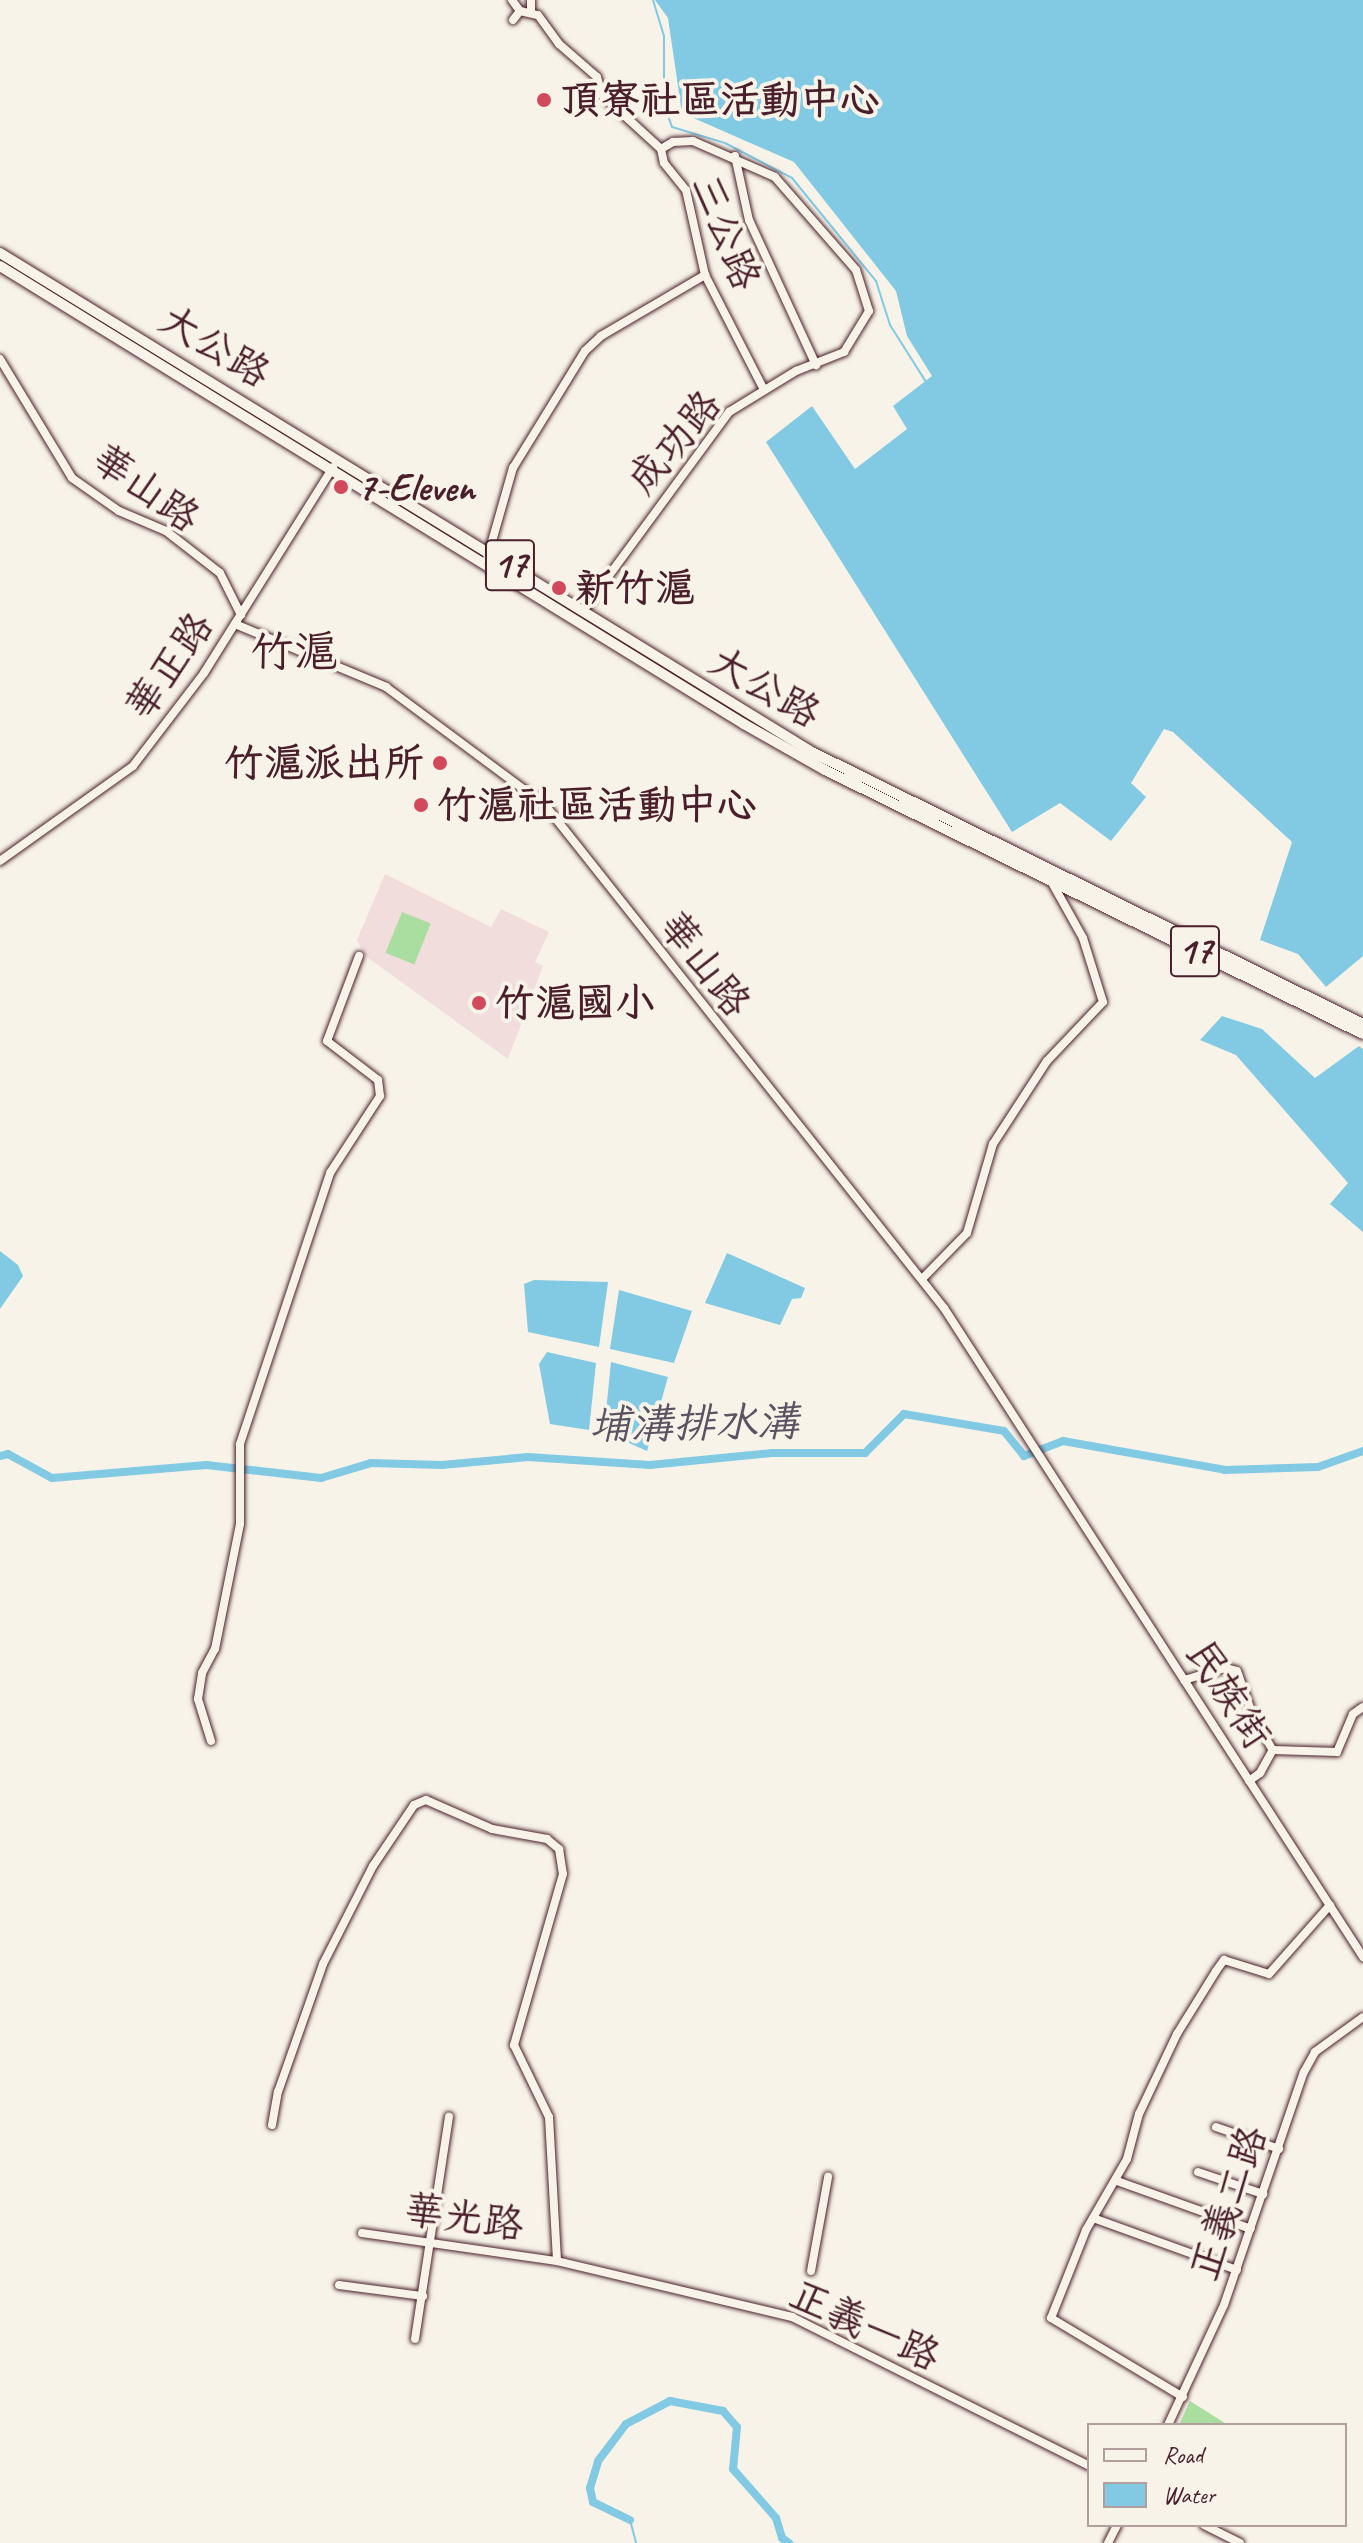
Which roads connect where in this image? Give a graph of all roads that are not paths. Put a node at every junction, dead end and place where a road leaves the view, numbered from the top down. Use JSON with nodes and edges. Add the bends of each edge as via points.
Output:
{"nodes":[{"id":1,"x":512,"y":0,"type":"edge"},
{"id":2,"x":531,"y":0,"type":"edge"},
{"id":3,"x":520,"y":11,"type":"junction"},
{"id":4,"x":531,"y":12,"type":"junction"},
{"id":5,"x":513,"y":20,"type":"dead end"},
{"id":6,"x":661,"y":149,"type":"junction"},
{"id":7,"x":735,"y":156,"type":"junction"},
{"id":8,"x":0,"y":253,"type":"edge"},
{"id":9,"x":0,"y":266,"type":"edge"},
{"id":10,"x":705,"y":275,"type":"junction"},
{"id":11,"x":0,"y":359,"type":"edge"},
{"id":12,"x":816,"y":365,"type":"junction"},
{"id":13,"x":764,"y":390,"type":"junction"},
{"id":14,"x":336,"y":464,"type":"junction"},
{"id":15,"x":488,"y":558,"type":"junction"},
{"id":16,"x":583,"y":611,"type":"junction"},
{"id":17,"x":241,"y":615,"type":"junction"},
{"id":18,"x":235,"y":624,"type":"junction"},
{"id":19,"x":0,"y":861,"type":"edge"},
{"id":20,"x":1028,"y":864,"type":"junction"},
{"id":21,"x":1051,"y":881,"type":"junction"},
{"id":22,"x":359,"y":956,"type":"dead end"},
{"id":23,"x":1360,"y":1028,"type":"edge"},
{"id":24,"x":922,"y":1279,"type":"junction"},
{"id":25,"x":1037,"y":1447,"type":"joint"},
{"id":26,"x":1184,"y":1680,"type":"junction"},
{"id":27,"x":1363,"y":1707,"type":"edge"},
{"id":28,"x":211,"y":1741,"type":"dead end"},
{"id":29,"x":1273,"y":1750,"type":"junction"},
{"id":30,"x":1249,"y":1781,"type":"junction"},
{"id":31,"x":1330,"y":1905,"type":"junction"},
{"id":32,"x":1363,"y":1957,"type":"edge"},
{"id":33,"x":1363,"y":2017,"type":"edge"},
{"id":34,"x":449,"y":2117,"type":"dead end"},
{"id":35,"x":272,"y":2125,"type":"dead end"},
{"id":36,"x":1216,"y":2127,"type":"dead end"},
{"id":37,"x":1279,"y":2149,"type":"junction"},
{"id":38,"x":1198,"y":2172,"type":"dead end"},
{"id":39,"x":828,"y":2177,"type":"dead end"},
{"id":40,"x":1117,"y":2181,"type":"junction"},
{"id":41,"x":1263,"y":2194,"type":"junction"},
{"id":42,"x":1093,"y":2218,"type":"junction"},
{"id":43,"x":1251,"y":2229,"type":"junction"},
{"id":44,"x":362,"y":2233,"type":"dead end"},
{"id":45,"x":432,"y":2242,"type":"junction"},
{"id":46,"x":557,"y":2261,"type":"junction"},
{"id":47,"x":1237,"y":2270,"type":"junction"},
{"id":48,"x":811,"y":2271,"type":"dead end"},
{"id":49,"x":339,"y":2285,"type":"dead end"},
{"id":50,"x":423,"y":2296,"type":"junction"},
{"id":51,"x":415,"y":2339,"type":"dead end"},
{"id":52,"x":1183,"y":2397,"type":"junction"},
{"id":53,"x":1169,"y":2423,"type":"edge"},
{"id":54,"x":1087,"y":2465,"type":"edge"},
{"id":55,"x":1208,"y":2527,"type":"edge"},
{"id":56,"x":1240,"y":2543,"type":"edge"}],
"edges":[{"from":1,"to":3,"type":"street"},
{"from":2,"to":4,"type":"street"},
{"from":3,"to":4,"type":"street"},
{"from":3,"to":5,"type":"street"},
{"from":4,"to":6,"type":"street","name":"三公路","via":[[597,77],[602,95]]},
{"from":6,"to":7,"type":"street","via":[[693,141]]},
{"from":6,"to":10,"type":"street","name":"三公路","via":[[664,163],[686,190]]},
{"from":7,"to":12,"type":"street","via":[[749,220]]},
{"from":7,"to":12,"type":"street","name":"成功路","via":[[763,168],[809,211],[861,278],[869,311],[849,347]]},
{"from":8,"to":14,"type":"main road","name":"大公路","number":"17"},
{"from":9,"to":14,"type":"main road","name":"大公路","number":"17"},
{"from":10,"to":13,"type":"street","name":"三公路"},
{"from":10,"to":15,"type":"street","via":[[647,306],[585,351],[513,468]]},
{"from":11,"to":17,"type":"street","name":"華山路","via":[[72,478],[119,511],[166,531],[220,573]]},
{"from":12,"to":13,"type":"street","name":"成功路"},
{"from":13,"to":16,"type":"street","name":"成功路","via":[[729,412]]},
{"from":14,"to":15,"type":"main road","name":"大公路","number":"17"},
{"from":14,"to":17,"type":"street","name":"華正路"},
{"from":15,"to":16,"type":"main road","name":"大公路","number":"17"},
{"from":15,"to":20,"type":"main road","name":"大公路","number":"17","via":[[757,732]]},
{"from":16,"to":20,"type":"main road","name":"大公路","number":"17","via":[[810,751]]},
{"from":17,"to":18,"type":"street","name":"華正路"},
{"from":18,"to":19,"type":"street","name":"華正路","via":[[180,709],[133,766]]},
{"from":18,"to":24,"type":"street","name":"華山路","via":[[386,687],[545,805]]},
{"from":20,"to":21,"type":"main road","name":"大公路","number":"17"},
{"from":20,"to":23,"type":"main road","name":"大公路","number":"17"},
{"from":21,"to":23,"type":"main road","name":"大公路","number":"17"},
{"from":21,"to":24,"type":"street","via":[[1083,938],[1103,1002],[1047,1061],[993,1144],[967,1233]]},
{"from":22,"to":28,"type":"street","via":[[327,1041],[378,1080],[380,1096],[326,1182],[240,1444],[240,1524],[215,1649],[199,1684],[200,1710]]},
{"from":24,"to":25,"type":"street","name":"華山路"},
{"from":25,"to":26,"type":"street","name":"民族街"},
{"from":26,"to":29,"type":"street","via":[[1225,1668],[1237,1671],[1253,1716]]},
{"from":26,"to":30,"type":"street","name":"民族街"},
{"from":27,"to":29,"type":"street","via":[[1353,1714],[1337,1752]]},
{"from":29,"to":30,"type":"street"},
{"from":30,"to":31,"type":"street","name":"民族街"},
{"from":31,"to":32,"type":"street","name":"民族街"},
{"from":31,"to":40,"type":"street","via":[[1269,1974],[1224,1960],[1177,2034],[1139,2114]]},
{"from":33,"to":37,"type":"street","name":"正義二路","via":[[1315,2052]]},
{"from":34,"to":45,"type":"street"},
{"from":35,"to":46,"type":"street","via":[[278,2092],[323,1964],[387,1843],[414,1805],[426,1800],[492,1829],[547,1839],[561,1855],[563,1874],[514,2045],[549,2117]]},
{"from":36,"to":37,"type":"street"},
{"from":37,"to":41,"type":"street","name":"正義二路"},
{"from":38,"to":41,"type":"street"},
{"from":39,"to":48,"type":"street"},
{"from":40,"to":42,"type":"street"},
{"from":40,"to":43,"type":"street"},
{"from":41,"to":43,"type":"street","name":"正義二路"},
{"from":42,"to":47,"type":"street"},
{"from":42,"to":52,"type":"street","via":[[1051,2318]]},
{"from":43,"to":47,"type":"street","name":"正義二路"},
{"from":44,"to":45,"type":"street","name":"華光路"},
{"from":45,"to":46,"type":"street","name":"華光路"},
{"from":45,"to":50,"type":"street"},
{"from":46,"to":54,"type":"street","name":"正義一路","via":[[792,2317]]},
{"from":47,"to":52,"type":"street","name":"正義二路"},
{"from":49,"to":50,"type":"street"},
{"from":50,"to":51,"type":"street"},
{"from":52,"to":53,"type":"street","name":"正義二路"},
{"from":55,"to":56,"type":"street"}]}
